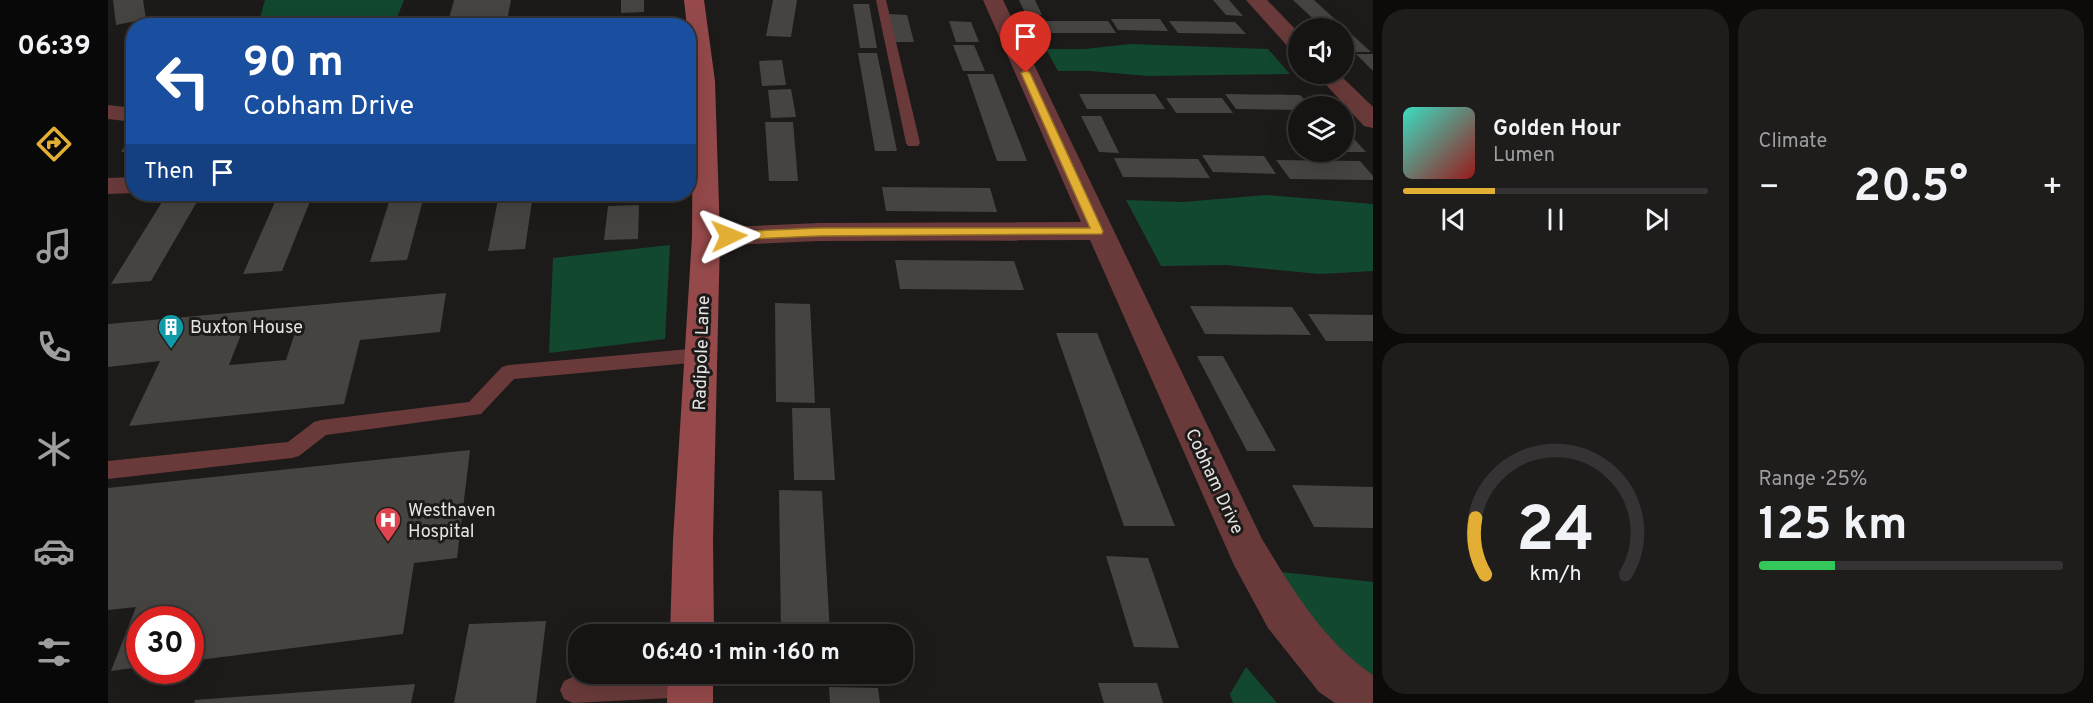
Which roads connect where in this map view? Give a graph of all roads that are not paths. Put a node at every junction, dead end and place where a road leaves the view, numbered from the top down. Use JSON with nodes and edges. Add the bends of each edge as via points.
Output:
{"nodes":[{"id":1,"x":694,"y":0,"type":"edge"},
{"id":2,"x":881,"y":0,"type":"edge"},
{"id":3,"x":993,"y":0,"type":"edge"},
{"id":4,"x":1256,"y":0,"type":"edge"},
{"id":5,"x":694,"y":18,"type":"edge"},
{"id":6,"x":1288,"y":33,"type":"edge"},
{"id":7,"x":696,"y":81,"type":"edge"},
{"id":8,"x":1337,"y":84,"type":"edge"},
{"id":9,"x":108,"y":112,"type":"edge"},
{"id":10,"x":126,"y":114,"type":"edge"},
{"id":11,"x":1373,"y":121,"type":"edge"},
{"id":12,"x":913,"y":143,"type":"dead end"},
{"id":13,"x":126,"y":185,"type":"edge"},
{"id":14,"x":108,"y":186,"type":"edge"},
{"id":15,"x":1098,"y":231,"type":"junction"},
{"id":16,"x":706,"y":237,"type":"junction"},
{"id":17,"x":701,"y":355,"type":"junction"},
{"id":18,"x":108,"y":470,"type":"edge"},
{"id":19,"x":692,"y":624,"type":"edge"},
{"id":20,"x":691,"y":687,"type":"edge"},
{"id":21,"x":573,"y":690,"type":"dead end"},
{"id":22,"x":1373,"y":702,"type":"edge"}],
"edges":[{"from":1,"to":5,"type":"main road","name":"Radipole Lane"},
{"from":2,"to":12,"type":"lane"},
{"from":3,"to":15,"type":"street","name":"Cobham Drive"},
{"from":4,"to":6,"type":"street"},
{"from":7,"to":16,"type":"main road","name":"Radipole Lane"},
{"from":8,"to":11,"type":"street"},
{"from":9,"to":10,"type":"street"},
{"from":13,"to":14,"type":"street"},
{"from":15,"to":16,"type":"street","via":[[819,232]]},
{"from":15,"to":22,"type":"street","name":"Cobham Drive","via":[[1248,552],[1283,613],[1335,676]]},
{"from":16,"to":17,"type":"main road","name":"Radipole Lane"},
{"from":17,"to":18,"type":"lane","via":[[509,372],[474,409],[321,428],[292,450]]},
{"from":17,"to":19,"type":"main road","name":"Radipole Lane"},
{"from":20,"to":21,"type":"lane"}]}
